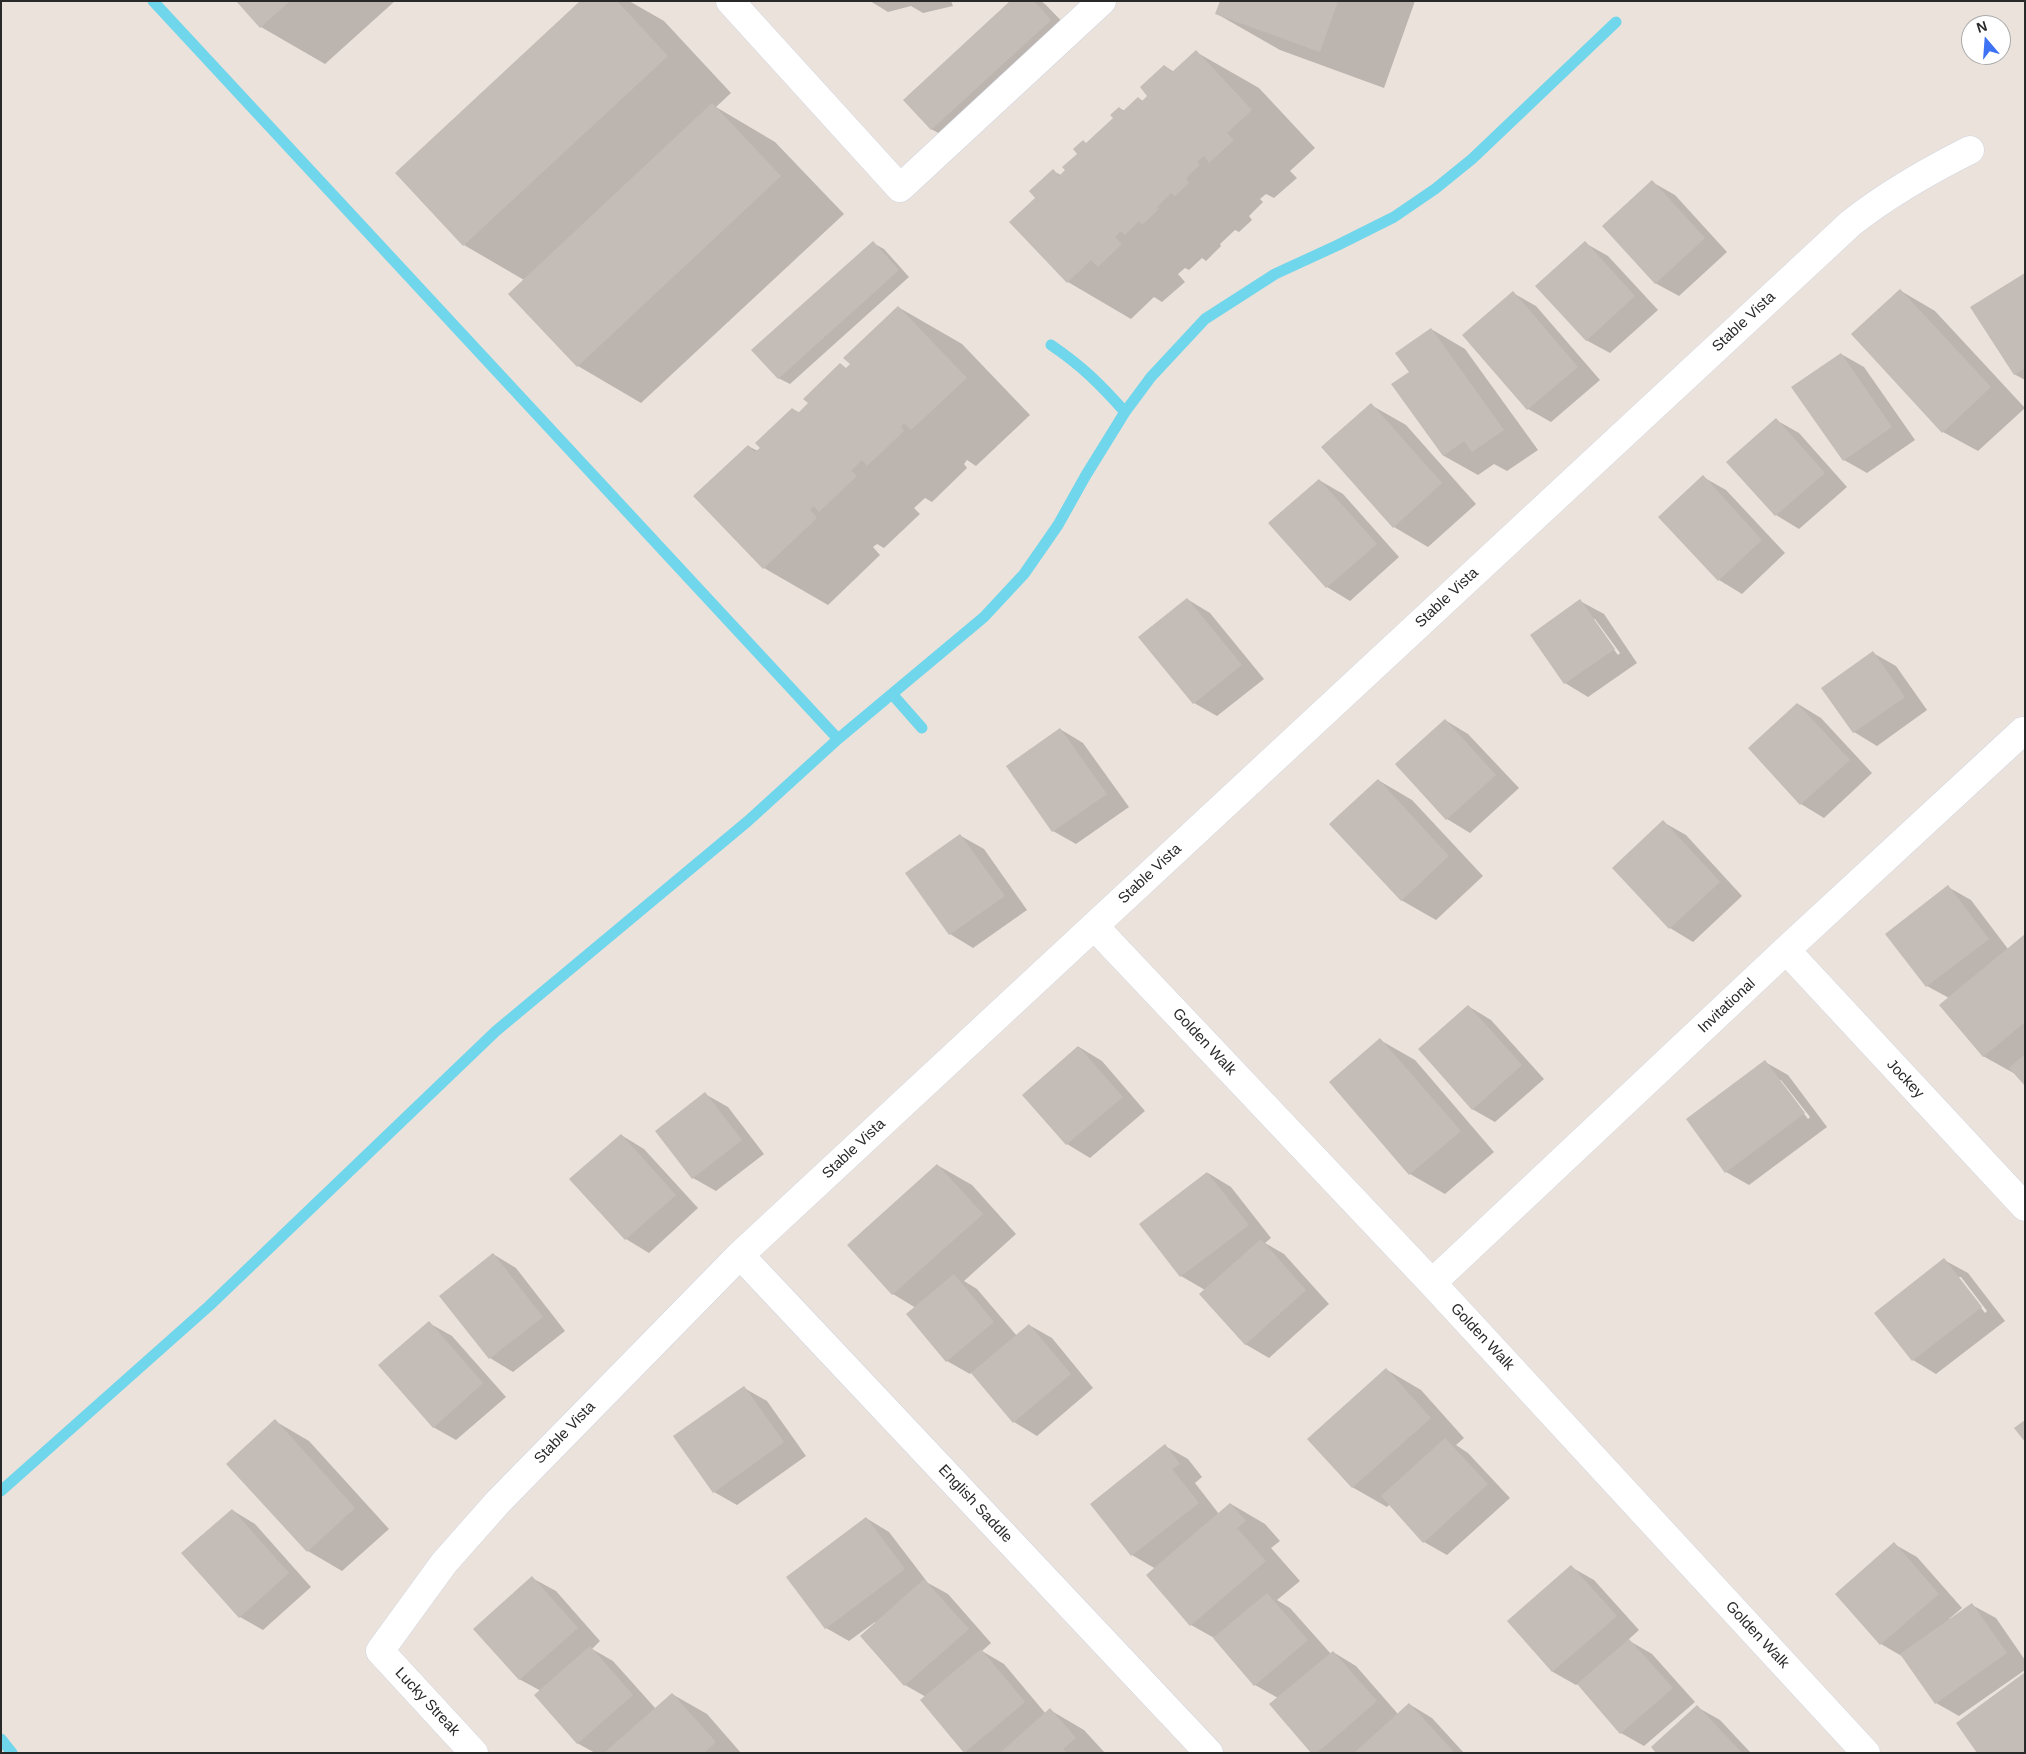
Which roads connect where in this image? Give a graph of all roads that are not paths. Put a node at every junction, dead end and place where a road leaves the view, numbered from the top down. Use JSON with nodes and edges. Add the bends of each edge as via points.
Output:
{"nodes":[{"id":1,"x":730,"y":1,"type":"edge"},
{"id":2,"x":1102,"y":1,"type":"edge"},
{"id":3,"x":1970,"y":150,"type":"dead end"},
{"id":4,"x":2023,"y":731,"type":"dead end"},
{"id":5,"x":1094,"y":926,"type":"junction"},
{"id":6,"x":1786,"y":950,"type":"junction"},
{"id":7,"x":2025,"y":1207,"type":"edge"},
{"id":8,"x":740,"y":1255,"type":"junction"},
{"id":9,"x":1432,"y":1283,"type":"junction"},
{"id":10,"x":380,"y":1651,"type":"joint"},
{"id":11,"x":474,"y":1753,"type":"edge"},
{"id":12,"x":1209,"y":1753,"type":"edge"},
{"id":13,"x":1866,"y":1753,"type":"edge"}],
"edges":[{"from":1,"to":2,"type":"street","via":[[900,188]]},
{"from":3,"to":5,"type":"street","name":"Stable Vista","via":[[1911,182],[1851,223]]},
{"from":4,"to":6,"type":"street","name":"Invitational"},
{"from":5,"to":8,"type":"street","name":"Stable Vista"},
{"from":5,"to":9,"type":"street","name":"Golden Walk"},
{"from":6,"to":7,"type":"street","name":"Jockey"},
{"from":6,"to":9,"type":"street","name":"Invitational"},
{"from":8,"to":10,"type":"street","name":"Stable Vista","via":[[498,1502],[444,1563]]},
{"from":8,"to":12,"type":"street","name":"English Saddle"},
{"from":9,"to":13,"type":"street","name":"Golden Walk"},
{"from":10,"to":11,"type":"street","name":"Lucky Streak"}]}
